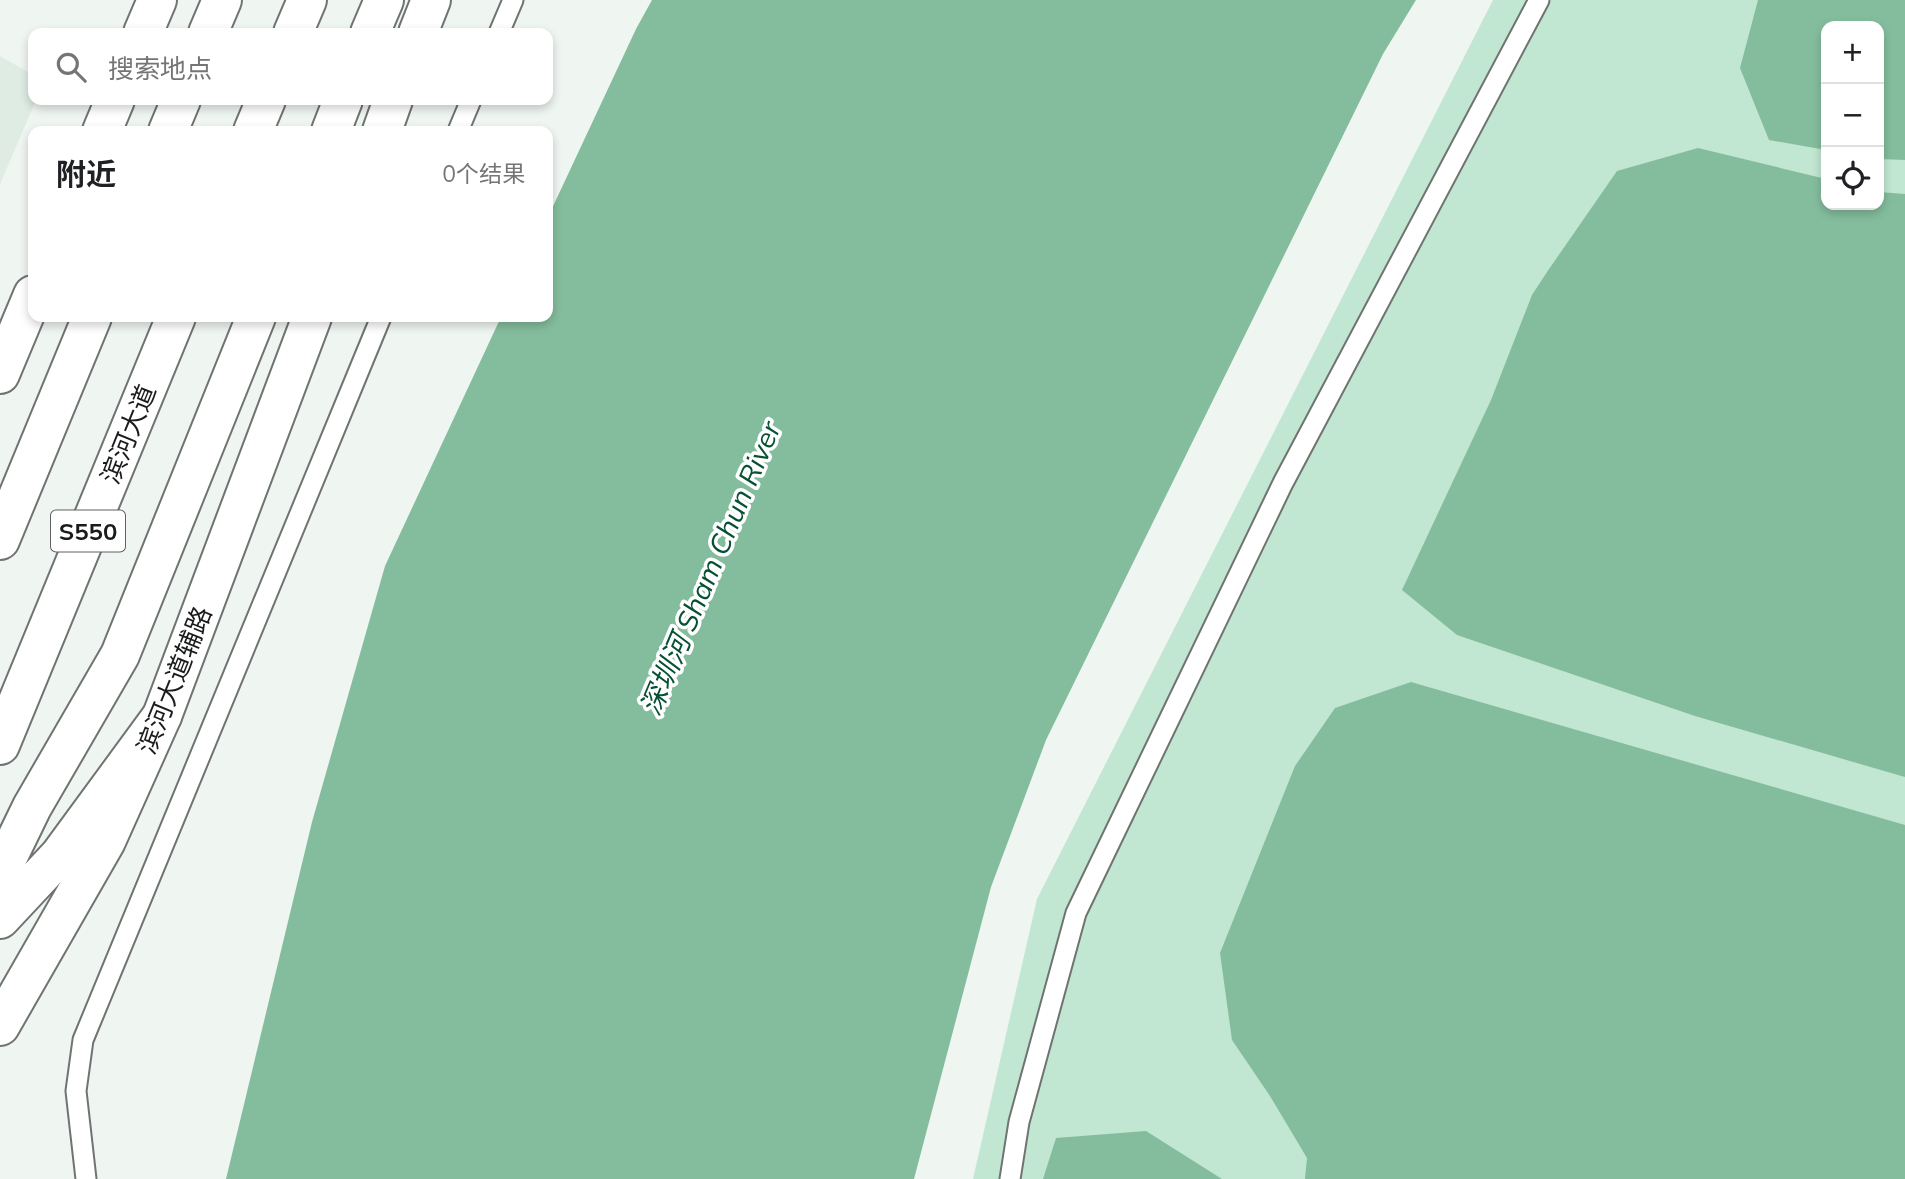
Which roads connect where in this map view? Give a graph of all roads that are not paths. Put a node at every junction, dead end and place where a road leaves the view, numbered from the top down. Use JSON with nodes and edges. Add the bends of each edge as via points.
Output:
{"nodes":[{"id":1,"x":157,"y":0,"type":"edge"},
{"id":2,"x":222,"y":0,"type":"edge"},
{"id":3,"x":307,"y":0,"type":"edge"},
{"id":4,"x":384,"y":0,"type":"edge"},
{"id":5,"x":431,"y":0,"type":"edge"},
{"id":6,"x":513,"y":0,"type":"edge"},
{"id":7,"x":1539,"y":0,"type":"edge"},
{"id":8,"x":145,"y":28,"type":"edge"},
{"id":9,"x":210,"y":28,"type":"edge"},
{"id":10,"x":295,"y":28,"type":"edge"},
{"id":11,"x":372,"y":28,"type":"edge"},
{"id":12,"x":420,"y":28,"type":"edge"},
{"id":13,"x":501,"y":28,"type":"edge"},
{"id":14,"x":113,"y":105,"type":"edge"},
{"id":15,"x":179,"y":105,"type":"edge"},
{"id":16,"x":264,"y":105,"type":"edge"},
{"id":17,"x":341,"y":105,"type":"edge"},
{"id":18,"x":391,"y":105,"type":"edge"},
{"id":19,"x":469,"y":105,"type":"edge"},
{"id":20,"x":104,"y":126,"type":"edge"},
{"id":21,"x":170,"y":126,"type":"edge"},
{"id":22,"x":255,"y":126,"type":"edge"},
{"id":23,"x":333,"y":126,"type":"edge"},
{"id":24,"x":384,"y":126,"type":"edge"},
{"id":25,"x":460,"y":126,"type":"edge"},
{"id":26,"x":28,"y":307,"type":"edge"},
{"id":27,"x":90,"y":322,"type":"edge"},
{"id":28,"x":174,"y":322,"type":"edge"},
{"id":29,"x":254,"y":322,"type":"edge"},
{"id":30,"x":310,"y":322,"type":"edge"},
{"id":31,"x":379,"y":322,"type":"edge"},
{"id":32,"x":0,"y":374,"type":"edge"},
{"id":33,"x":0,"y":540,"type":"edge"},
{"id":34,"x":162,"y":716,"type":"junction"},
{"id":35,"x":0,"y":745,"type":"edge"},
{"id":36,"x":0,"y":873,"type":"edge"},
{"id":37,"x":0,"y":919,"type":"edge"},
{"id":38,"x":0,"y":1026,"type":"edge"},
{"id":39,"x":86,"y":1179,"type":"edge"},
{"id":40,"x":1010,"y":1179,"type":"edge"}],
"edges":[{"from":1,"to":8,"type":"main road"},
{"from":2,"to":9,"type":"main road"},
{"from":3,"to":10,"type":"main road"},
{"from":4,"to":11,"type":"main road"},
{"from":5,"to":12,"type":"main road"},
{"from":6,"to":13,"type":"lane"},
{"from":7,"to":40,"type":"lane","via":[[1283,483],[1076,913],[1019,1122]]},
{"from":14,"to":20,"type":"main road"},
{"from":15,"to":21,"type":"main road"},
{"from":16,"to":22,"type":"main road"},
{"from":17,"to":23,"type":"main road"},
{"from":18,"to":24,"type":"main road"},
{"from":19,"to":25,"type":"lane"},
{"from":26,"to":32,"type":"main road"},
{"from":27,"to":33,"type":"main road","number":"S550"},
{"from":28,"to":35,"type":"main road","name":"滨河大道","number":"S550"},
{"from":29,"to":36,"type":"main road","via":[[120,655],[32,807]]},
{"from":30,"to":34,"type":"main road","name":"滨河大道辅路"},
{"from":31,"to":39,"type":"lane","via":[[83,1040],[76,1091]]},
{"from":34,"to":37,"type":"main road","via":[[60,855]]},
{"from":34,"to":38,"type":"main road","name":"滨河大道辅路","via":[[106,841]]}]}
